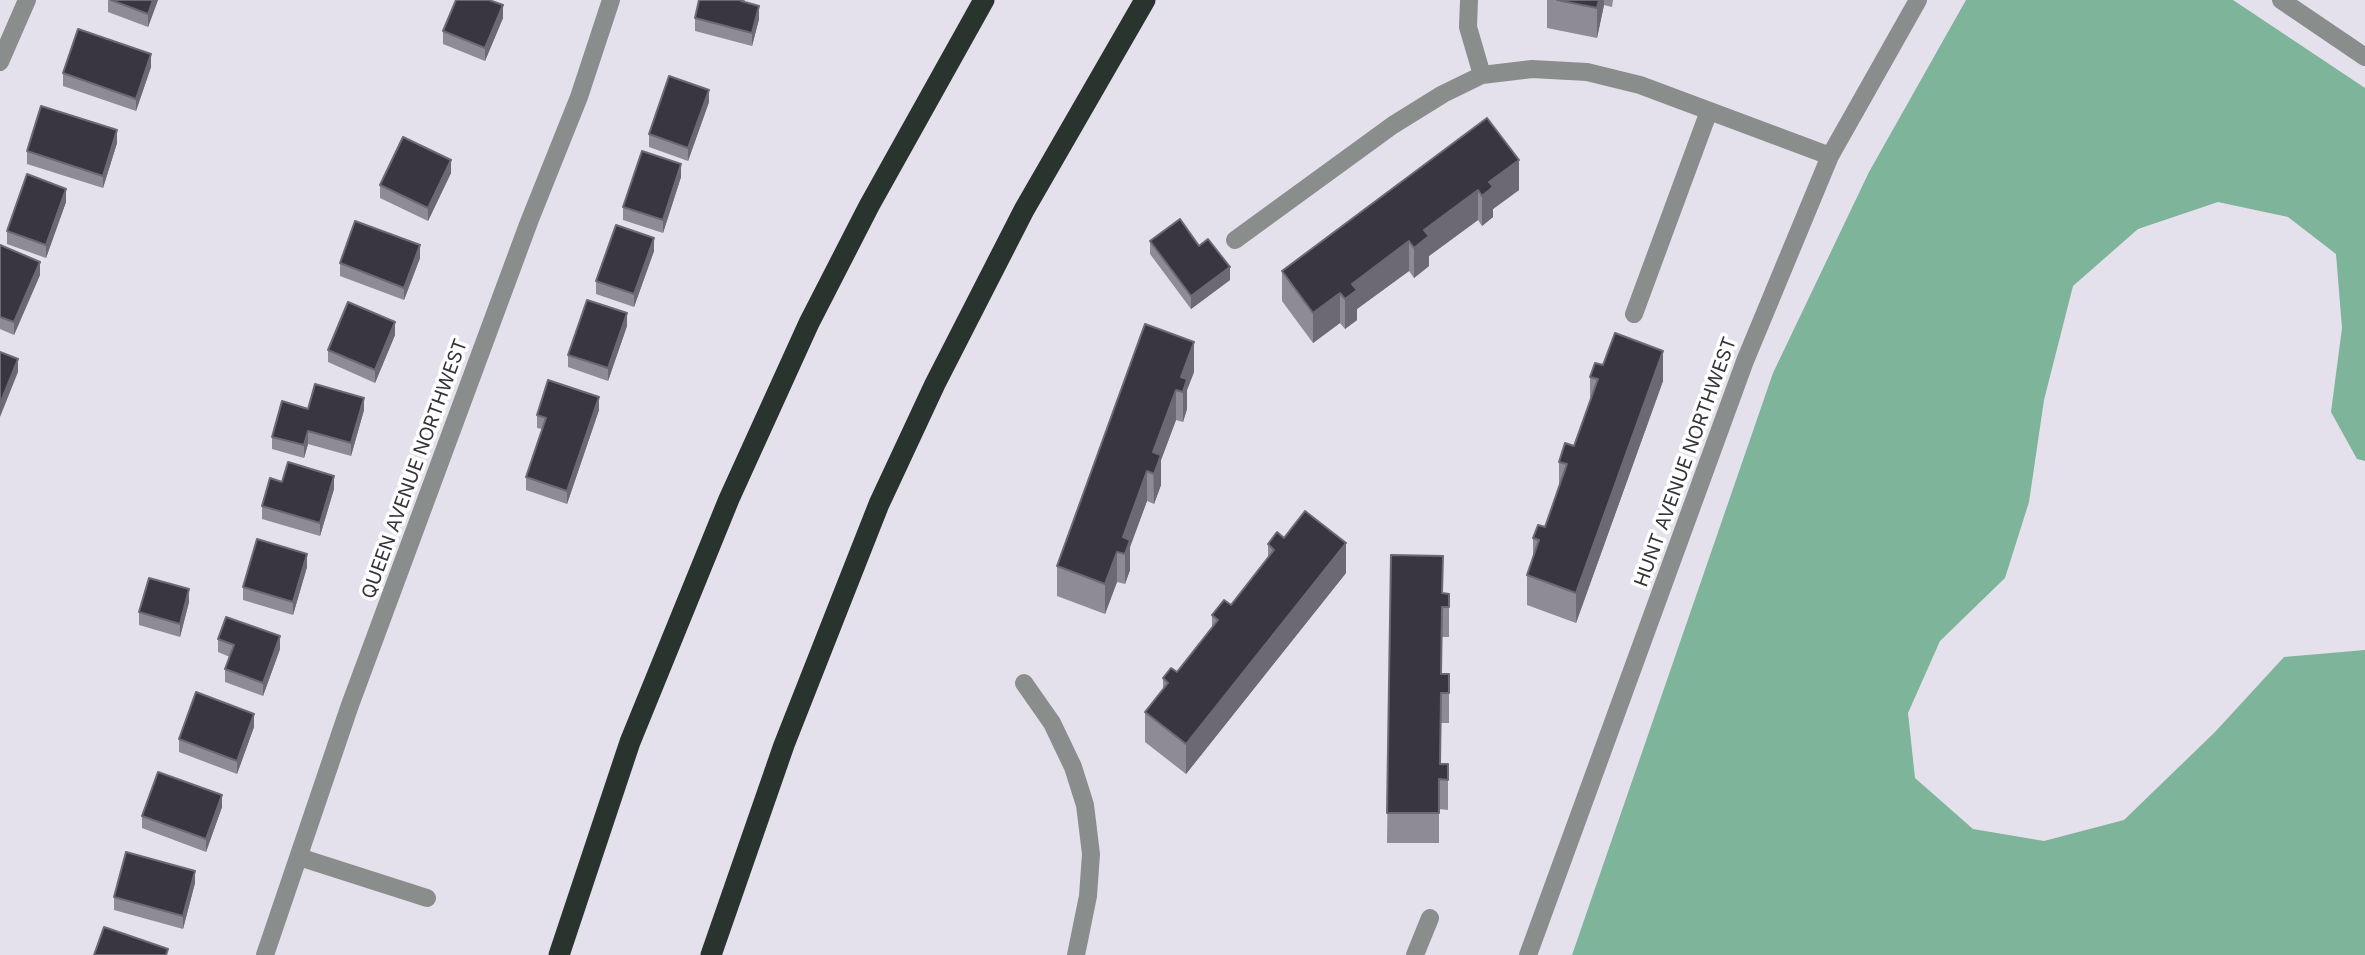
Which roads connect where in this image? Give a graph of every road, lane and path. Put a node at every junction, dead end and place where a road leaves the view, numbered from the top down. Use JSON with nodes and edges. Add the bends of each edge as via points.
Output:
{"nodes":[{"id":1,"x":27,"y":0,"type":"edge"},
{"id":2,"x":611,"y":0,"type":"edge"},
{"id":3,"x":984,"y":0,"type":"edge"},
{"id":4,"x":1145,"y":0,"type":"edge"},
{"id":5,"x":1469,"y":0,"type":"edge"},
{"id":6,"x":1918,"y":0,"type":"edge"},
{"id":7,"x":2281,"y":0,"type":"edge"},
{"id":8,"x":2307,"y":8,"type":"edge"},
{"id":9,"x":2365,"y":57,"type":"edge"},
{"id":10,"x":0,"y":62,"type":"edge"},
{"id":11,"x":1482,"y":75,"type":"junction"},
{"id":12,"x":1709,"y":111,"type":"junction"},
{"id":13,"x":1830,"y":156,"type":"junction"},
{"id":14,"x":1235,"y":240,"type":"dead end"},
{"id":15,"x":1634,"y":314,"type":"dead end"},
{"id":16,"x":1024,"y":683,"type":"dead end"},
{"id":17,"x":299,"y":857,"type":"junction"},
{"id":18,"x":427,"y":898,"type":"dead end"},
{"id":19,"x":1430,"y":918,"type":"dead end"},
{"id":20,"x":265,"y":955,"type":"edge"},
{"id":21,"x":559,"y":955,"type":"edge"},
{"id":22,"x":710,"y":955,"type":"edge"},
{"id":23,"x":1076,"y":955,"type":"edge"},
{"id":24,"x":1415,"y":955,"type":"edge"},
{"id":25,"x":1528,"y":955,"type":"edge"}],
"edges":[{"from":1,"to":10,"type":"street"},
{"from":2,"to":17,"type":"street","name":"QUEEN AVENUE NORTHWEST","via":[[579,97],[350,705]]},
{"from":3,"to":21,"type":"highway","via":[[809,323],[729,499],[630,742]]},
{"from":4,"to":22,"type":"highway","via":[[1024,211],[879,505],[789,733]]},
{"from":5,"to":11,"type":"street","via":[[1468,27]]},
{"from":6,"to":13,"type":"street","name":"HUNT AVENUE NORTHWEST"},
{"from":7,"to":8,"type":"street"},
{"from":8,"to":9,"type":"street"},
{"from":11,"to":12,"type":"street","via":[[1532,69],[1587,72],[1640,85]]},
{"from":11,"to":14,"type":"street","via":[[1394,125]]},
{"from":12,"to":13,"type":"street"},
{"from":12,"to":15,"type":"street"},
{"from":13,"to":25,"type":"street","name":"HUNT AVENUE NORTHWEST","via":[[1745,361]]},
{"from":16,"to":23,"type":"street","via":[[1052,723],[1085,805],[1091,854]]},
{"from":17,"to":18,"type":"street"},
{"from":17,"to":20,"type":"street","name":"QUEEN AVENUE NORTHWEST"},
{"from":19,"to":24,"type":"street"}]}
